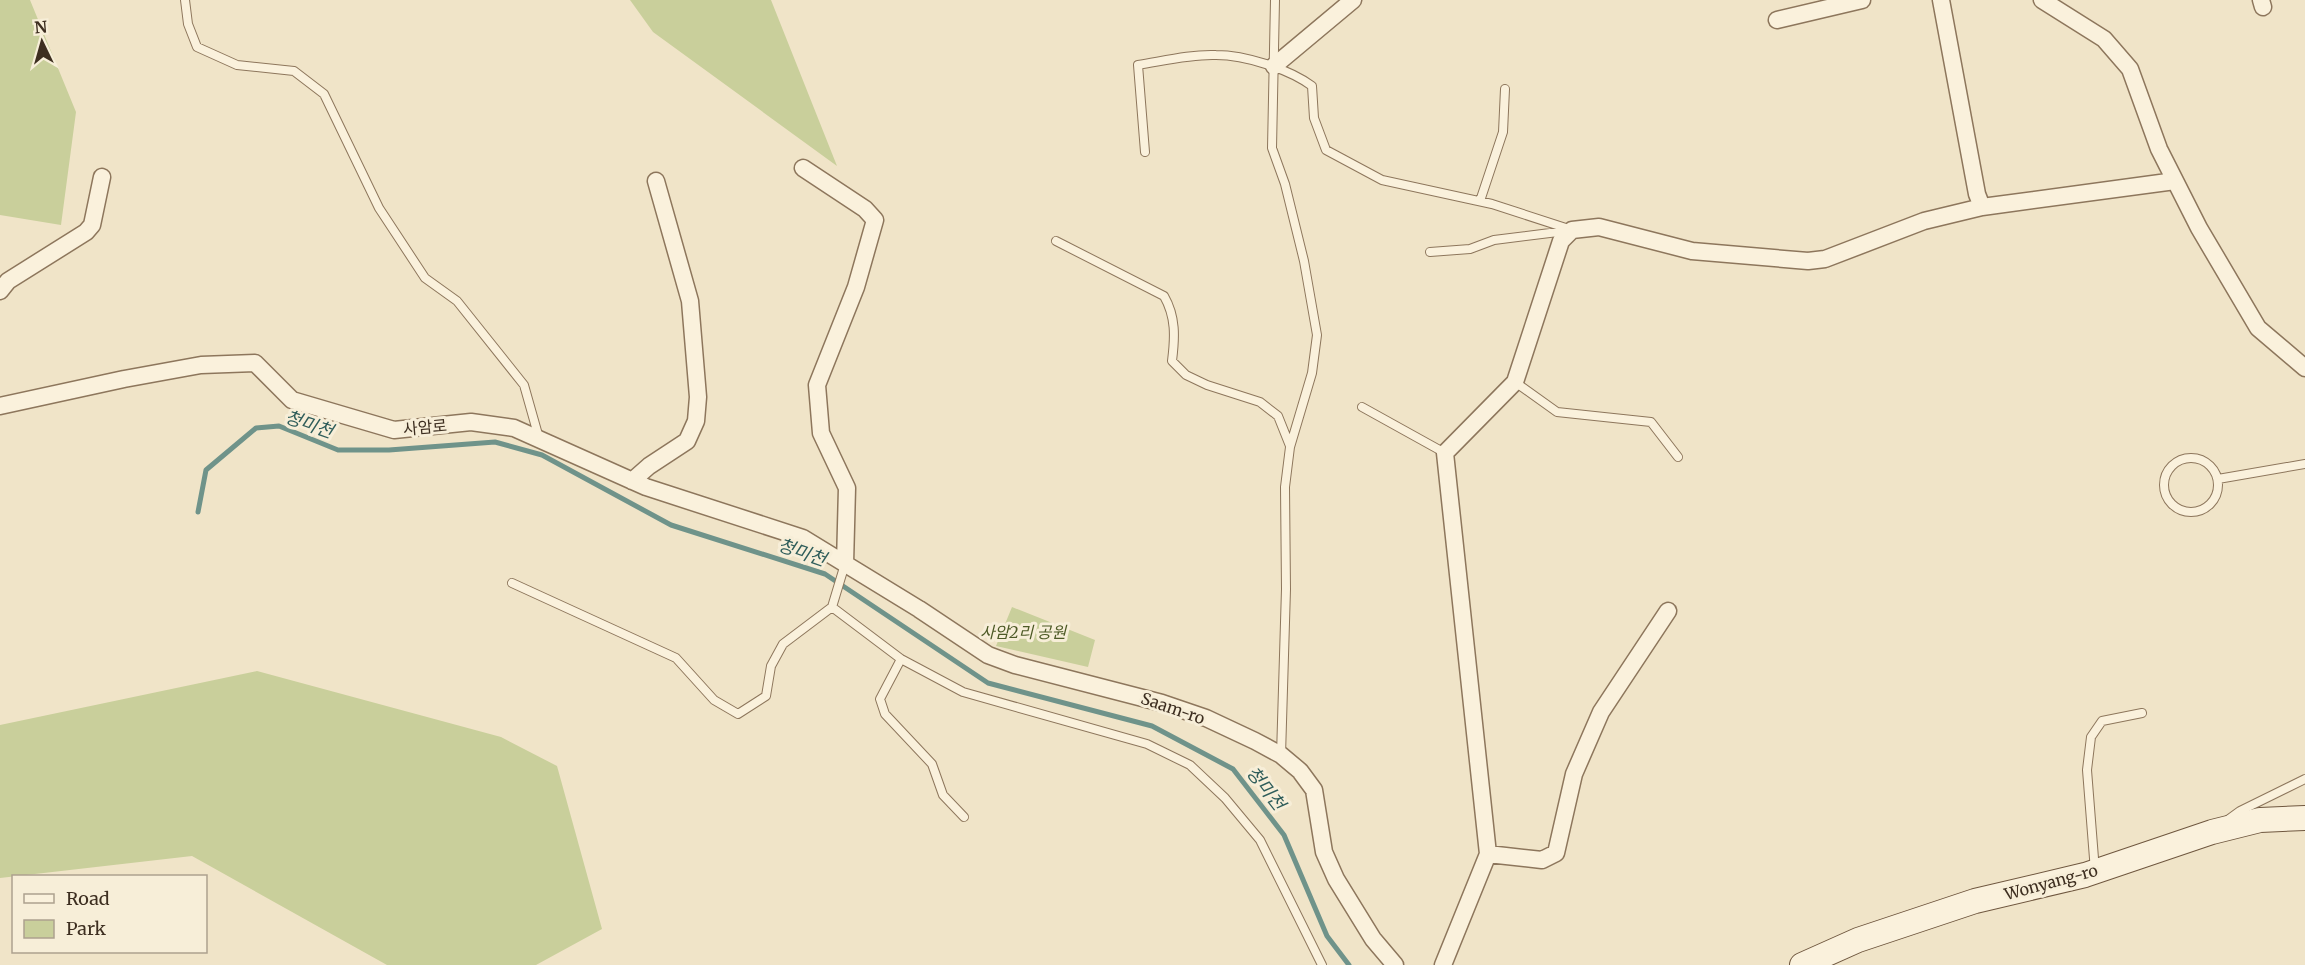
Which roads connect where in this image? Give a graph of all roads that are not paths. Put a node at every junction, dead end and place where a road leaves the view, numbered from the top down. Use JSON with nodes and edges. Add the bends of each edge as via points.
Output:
{"nodes":[{"id":1,"x":185,"y":0,"type":"edge"},
{"id":2,"x":1275,"y":0,"type":"edge"},
{"id":3,"x":1353,"y":0,"type":"edge"},
{"id":4,"x":1862,"y":0,"type":"edge"},
{"id":5,"x":1941,"y":0,"type":"edge"},
{"id":6,"x":2043,"y":0,"type":"edge"},
{"id":7,"x":1777,"y":20,"type":"dead end"},
{"id":8,"x":1274,"y":66,"type":"junction"},
{"id":9,"x":1506,"y":89,"type":"dead end"},
{"id":10,"x":1145,"y":152,"type":"dead end"},
{"id":11,"x":803,"y":168,"type":"dead end"},
{"id":12,"x":102,"y":177,"type":"dead end"},
{"id":13,"x":656,"y":181,"type":"dead end"},
{"id":14,"x":2175,"y":181,"type":"junction"},
{"id":15,"x":1480,"y":201,"type":"junction"},
{"id":16,"x":1983,"y":207,"type":"junction"},
{"id":17,"x":1572,"y":230,"type":"junction"},
{"id":18,"x":1056,"y":242,"type":"dead end"},
{"id":19,"x":1430,"y":252,"type":"dead end"},
{"id":20,"x":0,"y":291,"type":"edge"},
{"id":21,"x":2305,"y":368,"type":"edge"},
{"id":22,"x":1515,"y":382,"type":"junction"},
{"id":23,"x":0,"y":406,"type":"edge"},
{"id":24,"x":1362,"y":407,"type":"dead end"},
{"id":25,"x":539,"y":438,"type":"junction"},
{"id":26,"x":1290,"y":447,"type":"junction"},
{"id":27,"x":1445,"y":453,"type":"junction"},
{"id":28,"x":1678,"y":457,"type":"dead end"},
{"id":29,"x":2305,"y":464,"type":"edge"},
{"id":30,"x":2218,"y":479,"type":"junction"},
{"id":31,"x":632,"y":481,"type":"junction"},
{"id":32,"x":844,"y":564,"type":"junction"},
{"id":33,"x":512,"y":583,"type":"dead end"},
{"id":34,"x":832,"y":608,"type":"junction"},
{"id":35,"x":1668,"y":611,"type":"dead end"},
{"id":36,"x":901,"y":659,"type":"junction"},
{"id":37,"x":2142,"y":713,"type":"dead end"},
{"id":38,"x":1281,"y":755,"type":"junction"},
{"id":39,"x":2305,"y":779,"type":"edge"},
{"id":40,"x":964,"y":817,"type":"dead end"},
{"id":41,"x":2305,"y":818,"type":"edge"},
{"id":42,"x":2212,"y":832,"type":"junction"},
{"id":43,"x":1488,"y":854,"type":"junction"},
{"id":44,"x":2095,"y":871,"type":"junction"},
{"id":45,"x":1322,"y":965,"type":"edge"},
{"id":46,"x":1395,"y":965,"type":"edge"},
{"id":47,"x":1443,"y":965,"type":"edge"},
{"id":48,"x":1802,"y":965,"type":"edge"}],
"edges":[{"from":1,"to":25,"type":"lane","via":[[188,24],[197,47],[237,65],[294,71],[324,94],[379,208],[425,278],[457,301],[524,385]]},
{"from":2,"to":8,"type":"lane"},
{"from":3,"to":8,"type":"street"},
{"from":4,"to":7,"type":"street"},
{"from":5,"to":16,"type":"street","via":[[1977,194]]},
{"from":6,"to":14,"type":"street","via":[[2104,39],[2130,69]]},
{"from":8,"to":10,"type":"lane","via":[[1217,54],[1137,64]]},
{"from":8,"to":15,"type":"lane","via":[[1297,75],[1311,86],[1314,118],[1326,150],[1382,180]]},
{"from":8,"to":26,"type":"lane","via":[[1272,147],[1304,261],[1317,335],[1312,373]]},
{"from":9,"to":15,"type":"lane","via":[[1503,132]]},
{"from":11,"to":32,"type":"street","via":[[865,209],[875,220],[856,287],[817,385],[821,433],[847,488]]},
{"from":12,"to":20,"type":"street","via":[[92,225],[86,232],[8,281]]},
{"from":13,"to":31,"type":"street","via":[[690,301],[698,398],[696,421],[687,441]]},
{"from":14,"to":16,"type":"street"},
{"from":14,"to":21,"type":"street","via":[[2258,328]]},
{"from":15,"to":17,"type":"lane"},
{"from":16,"to":17,"type":"street","via":[[1924,221],[1825,259],[1808,261],[1692,251],[1599,227]]},
{"from":17,"to":19,"type":"lane","via":[[1494,240],[1470,249]]},
{"from":17,"to":22,"type":"street","via":[[1561,241]]},
{"from":18,"to":26,"type":"lane","via":[[1164,296],[1175,332],[1172,361],[1186,375],[1207,385],[1260,402],[1278,416]]},
{"from":22,"to":27,"type":"street"},
{"from":22,"to":28,"type":"lane","via":[[1557,412],[1651,422]]},
{"from":23,"to":25,"type":"street","name":"사암로","via":[[201,365],[255,363],[292,400],[394,430],[471,422],[514,428]]},
{"from":24,"to":27,"type":"lane"},
{"from":25,"to":31,"type":"street","name":"사암로"},
{"from":26,"to":38,"type":"lane","via":[[1285,487]]},
{"from":27,"to":43,"type":"street"},
{"from":29,"to":30,"type":"lane"},
{"from":30,"to":30,"type":"lane","via":[[2212,504],[2195,512],[2177,508],[2166,495],[2165,476],[2169,468],[2184,458],[2202,459]]},
{"from":31,"to":32,"type":"street","name":"사암로","via":[[803,538]]},
{"from":32,"to":34,"type":"lane"},
{"from":32,"to":38,"type":"street","name":"Saam-ro","via":[[988,655],[1206,718]]},
{"from":33,"to":34,"type":"lane","via":[[676,658],[714,700],[738,714],[766,696],[771,666],[783,645]]},
{"from":34,"to":36,"type":"lane"},
{"from":35,"to":43,"type":"street","via":[[1600,712],[1574,774],[1556,853],[1542,860]]},
{"from":36,"to":40,"type":"lane","via":[[880,699],[885,714],[932,764],[943,795]]},
{"from":36,"to":45,"type":"lane","via":[[963,692],[1147,744],[1190,765],[1225,798],[1260,840]]},
{"from":37,"to":44,"type":"lane","via":[[2102,722],[2091,737],[2087,770]]},
{"from":38,"to":46,"type":"street","name":"Saam-ro","via":[[1314,790],[1324,852],[1336,879],[1373,939]]},
{"from":39,"to":42,"type":"lane","via":[[2240,811]]},
{"from":41,"to":42,"type":"main road","name":"Wonyang-ro","via":[[2260,820]]},
{"from":42,"to":44,"type":"main road","name":"Wonyang-ro"},
{"from":43,"to":47,"type":"street"},
{"from":44,"to":48,"type":"main road","name":"Wonyang-ro","via":[[1975,901],[1858,940]]}]}
